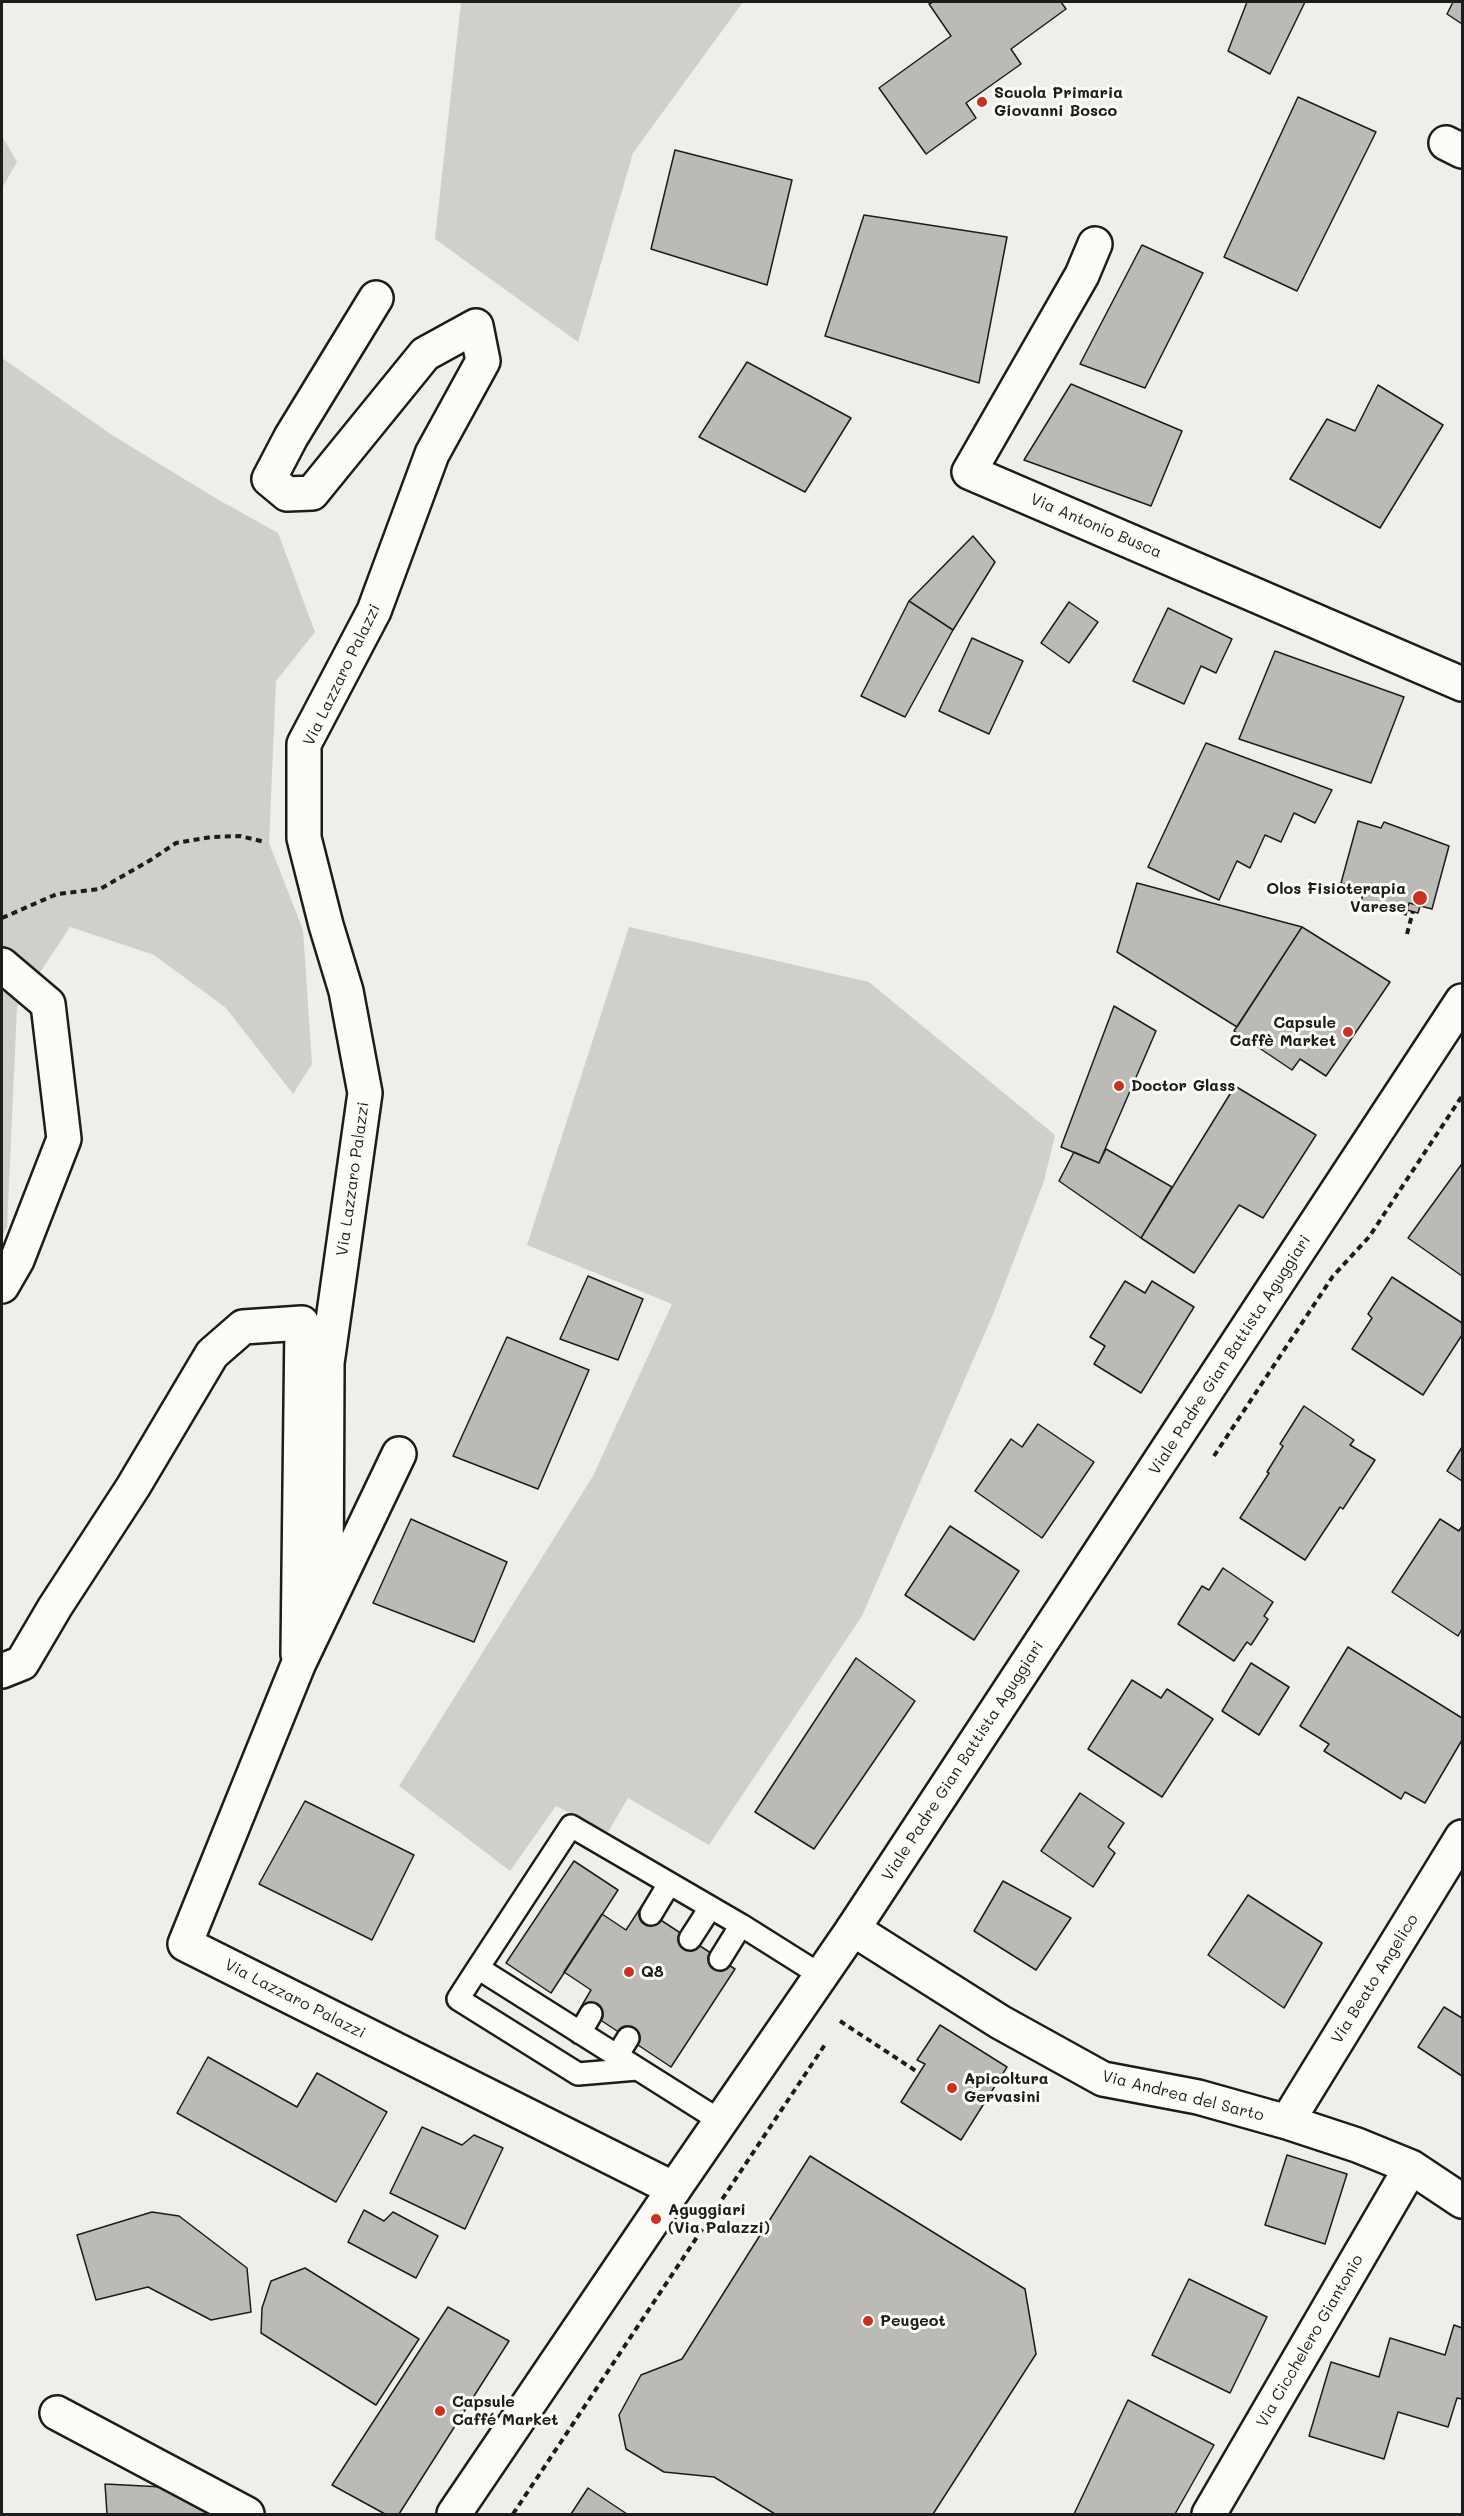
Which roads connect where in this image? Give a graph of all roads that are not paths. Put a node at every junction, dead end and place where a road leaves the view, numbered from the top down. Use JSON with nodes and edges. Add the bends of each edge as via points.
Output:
{"nodes":[{"id":1,"x":1095,"y":244,"type":"dead end"},
{"id":2,"x":376,"y":298,"type":"dead end"},
{"id":3,"x":1462,"y":684,"type":"edge"},
{"id":4,"x":2,"y":965,"type":"edge"},
{"id":5,"x":1462,"y":1001,"type":"edge"},
{"id":6,"x":2,"y":1286,"type":"edge"},
{"id":7,"x":399,"y":1454,"type":"dead end"},
{"id":8,"x":326,"y":1604,"type":"junction"},
{"id":9,"x":298,"y":1665,"type":"junction"},
{"id":10,"x":2,"y":1671,"type":"edge"},
{"id":11,"x":1462,"y":1837,"type":"edge"},
{"id":12,"x":669,"y":1884,"type":"junction"},
{"id":13,"x":710,"y":1908,"type":"junction"},
{"id":14,"x":651,"y":1914,"type":"dead end"},
{"id":15,"x":741,"y":1925,"type":"junction"},
{"id":16,"x":853,"y":1929,"type":"junction"},
{"id":17,"x":690,"y":1939,"type":"dead end"},
{"id":18,"x":720,"y":1959,"type":"dead end"},
{"id":19,"x":478,"y":1968,"type":"junction"},
{"id":20,"x":822,"y":1976,"type":"junction"},
{"id":21,"x":591,"y":2014,"type":"dead end"},
{"id":22,"x":579,"y":2033,"type":"junction"},
{"id":23,"x":647,"y":2067,"type":"junction"},
{"id":24,"x":722,"y":2122,"type":"junction"},
{"id":25,"x":1287,"y":2122,"type":"junction"},
{"id":26,"x":1411,"y":2167,"type":"junction"},
{"id":27,"x":674,"y":2189,"type":"junction"},
{"id":28,"x":1462,"y":2201,"type":"edge"},
{"id":29,"x":57,"y":2414,"type":"dead end"},
{"id":30,"x":247,"y":2514,"type":"edge"},
{"id":31,"x":454,"y":2514,"type":"edge"},
{"id":32,"x":1209,"y":2514,"type":"edge"}],
"edges":[{"from":1,"to":3,"type":"street","name":"Via Antonio Busca","via":[[1082,275],[969,472]]},
{"from":2,"to":8,"type":"street","name":"Via Lazzaro Palazzi","via":[[269,479],[287,494],[312,493],[425,354],[476,326],[483,361],[432,454],[374,611],[304,744],[304,838],[346,991],[365,1093],[327,1363]]},
{"from":4,"to":6,"type":"street","via":[[48,1004],[64,1139],[17,1260]]},
{"from":5,"to":16,"type":"street","name":"Viale Padre Gian Battista Aguggiari"},
{"from":7,"to":8,"type":"street","name":"Via Lazzaro Palazzi"},
{"from":8,"to":9,"type":"street","name":"Via Lazzaro Palazzi"},
{"from":9,"to":10,"type":"street","name":"Via Lazzaro Palazzi","via":[[302,1323],[243,1327],[212,1354],[22,1663]]},
{"from":9,"to":27,"type":"street","name":"Via Lazzaro Palazzi","via":[[185,1944]]},
{"from":11,"to":25,"type":"street","name":"Via Beato Angelico"},
{"from":12,"to":13,"type":"lane"},
{"from":12,"to":14,"type":"lane"},
{"from":12,"to":19,"type":"lane","via":[[570,1826]]},
{"from":13,"to":15,"type":"lane"},
{"from":13,"to":17,"type":"lane"},
{"from":15,"to":18,"type":"lane"},
{"from":15,"to":20,"type":"lane"},
{"from":16,"to":20,"type":"street","name":"Viale Padre Gian Battista Aguggiari"},
{"from":16,"to":25,"type":"street","name":"Via Andrea del Sarto","via":[[1000,2022],[1103,2079],[1198,2097]]},
{"from":19,"to":22,"type":"lane"},
{"from":19,"to":23,"type":"lane","via":[[458,1999],[578,2074]]},
{"from":20,"to":24,"type":"street","name":"Viale Padre Gian Battista Aguggiari"},
{"from":21,"to":22,"type":"lane"},
{"from":22,"to":23,"type":"lane","via":[[622,2047]]},
{"from":23,"to":24,"type":"lane"},
{"from":24,"to":27,"type":"street","name":"Viale Padre Gian Battista Aguggiari"},
{"from":25,"to":26,"type":"street","name":"Via Andrea del Sarto"},
{"from":26,"to":28,"type":"street","name":"Via Andrea del Sarto"},
{"from":26,"to":32,"type":"street","name":"Via Cicchelero Giantonio"},
{"from":27,"to":31,"type":"street","name":"Viale Padre Gian Battista Aguggiari"},
{"from":29,"to":30,"type":"street"}]}
